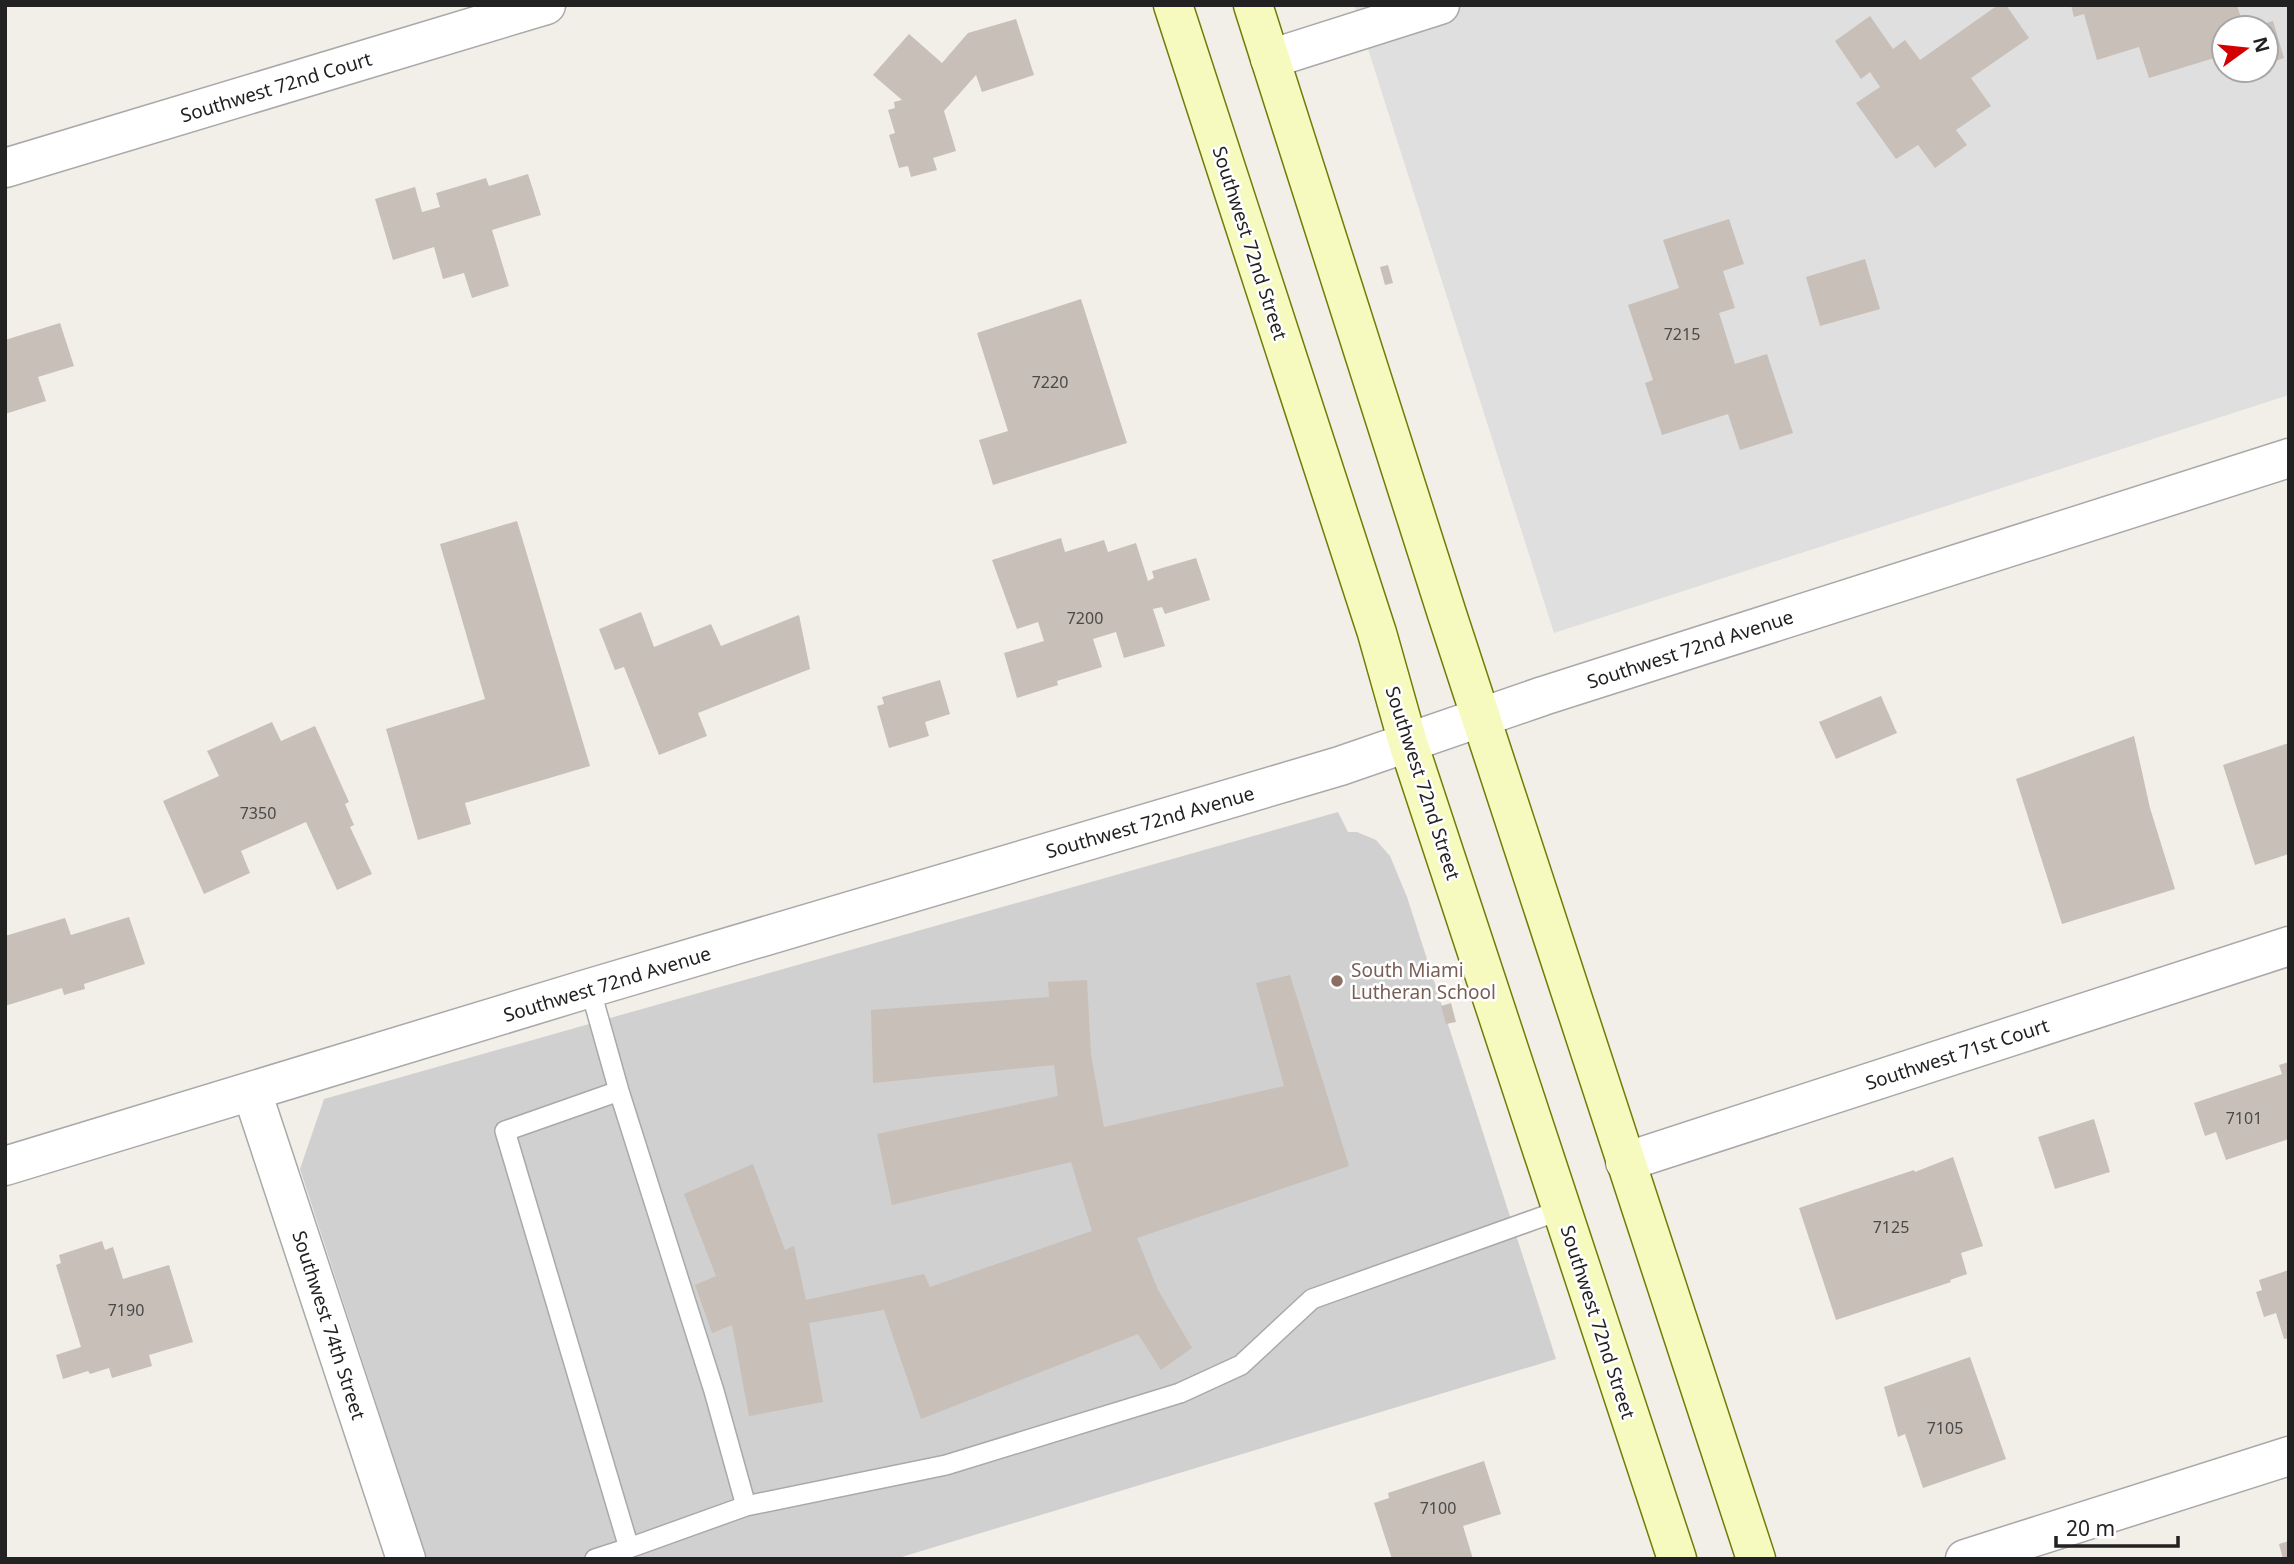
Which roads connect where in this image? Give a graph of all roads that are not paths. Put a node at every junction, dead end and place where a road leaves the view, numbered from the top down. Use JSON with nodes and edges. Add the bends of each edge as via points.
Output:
{"nodes":[{"id":1,"x":546,"y":5,"type":"edge"},
{"id":2,"x":1173,"y":5,"type":"edge"},
{"id":3,"x":1253,"y":5,"type":"edge"},
{"id":4,"x":1440,"y":5,"type":"edge"},
{"id":5,"x":1270,"y":59,"type":"junction"},
{"id":6,"x":5,"y":168,"type":"edge"},
{"id":7,"x":2289,"y":458,"type":"edge"},
{"id":8,"x":1481,"y":718,"type":"junction"},
{"id":9,"x":1408,"y":743,"type":"junction"},
{"id":10,"x":2289,"y":946,"type":"edge"},
{"id":11,"x":590,"y":988,"type":"junction"},
{"id":12,"x":619,"y":1091,"type":"junction"},
{"id":13,"x":253,"y":1092,"type":"junction"},
{"id":14,"x":1625,"y":1162,"type":"junction"},
{"id":15,"x":5,"y":1167,"type":"edge"},
{"id":16,"x":1561,"y":1210,"type":"junction"},
{"id":17,"x":2289,"y":1456,"type":"edge"},
{"id":18,"x":746,"y":1506,"type":"junction"},
{"id":19,"x":629,"y":1548,"type":"junction"},
{"id":20,"x":406,"y":1559,"type":"edge"},
{"id":21,"x":595,"y":1559,"type":"edge"},
{"id":22,"x":1677,"y":1559,"type":"edge"},
{"id":23,"x":1756,"y":1559,"type":"edge"},
{"id":24,"x":1965,"y":1559,"type":"edge"}],
"edges":[{"from":1,"to":6,"type":"street","name":"Southwest 72nd Court"},
{"from":2,"to":9,"type":"main road","name":"Southwest 72nd Street","via":[[1373,621]]},
{"from":3,"to":5,"type":"main road"},
{"from":4,"to":5,"type":"street"},
{"from":5,"to":8,"type":"main road"},
{"from":7,"to":8,"type":"street","name":"Southwest 72nd Avenue"},
{"from":8,"to":9,"type":"street","name":"Southwest 72nd Avenue"},
{"from":8,"to":14,"type":"main road"},
{"from":9,"to":11,"type":"street","name":"Southwest 72nd Avenue"},
{"from":9,"to":16,"type":"main road","name":"Southwest 72nd Street"},
{"from":10,"to":14,"type":"street","name":"Southwest 71st Court"},
{"from":11,"to":12,"type":"lane"},
{"from":11,"to":13,"type":"street","name":"Southwest 72nd Avenue"},
{"from":12,"to":18,"type":"lane"},
{"from":12,"to":19,"type":"lane","via":[[506,1131]]},
{"from":13,"to":15,"type":"street","name":"Southwest 72nd Avenue"},
{"from":13,"to":20,"type":"street","name":"Southwest 74th Street"},
{"from":14,"to":23,"type":"main road"},
{"from":16,"to":18,"type":"lane","via":[[1312,1298],[1241,1366],[1180,1393],[946,1465]]},
{"from":16,"to":22,"type":"main road","name":"Southwest 72nd Street"},
{"from":17,"to":24,"type":"street"},
{"from":18,"to":19,"type":"lane"},
{"from":19,"to":21,"type":"lane"}]}
